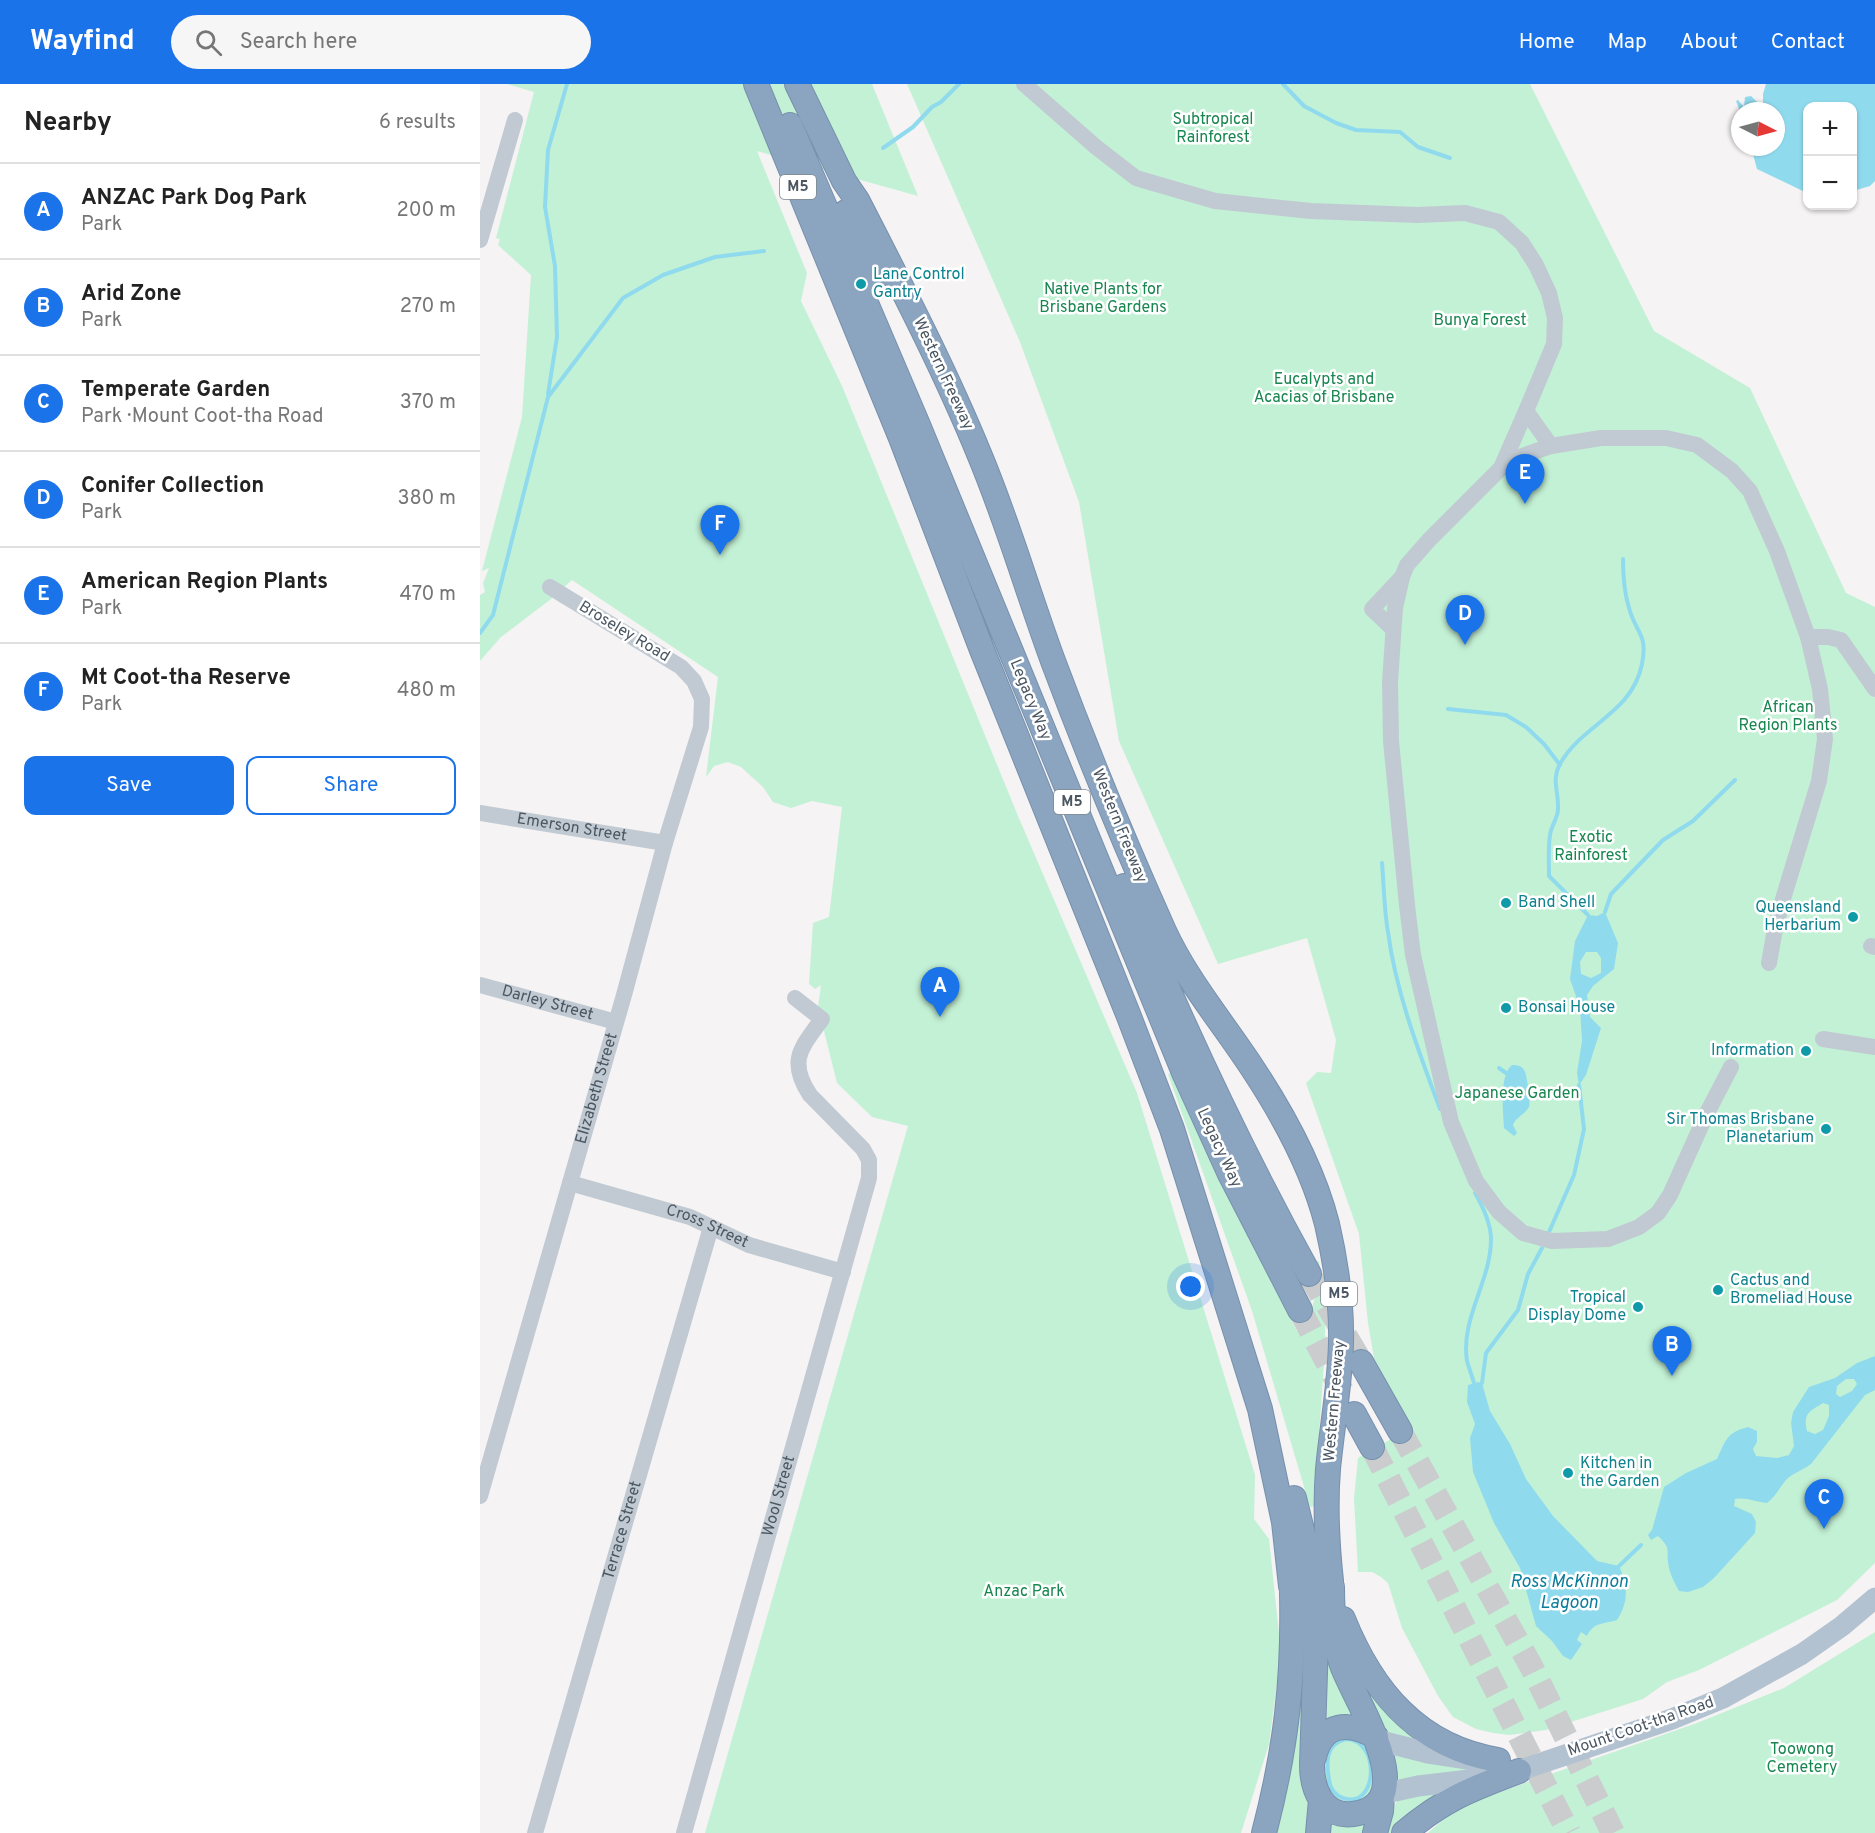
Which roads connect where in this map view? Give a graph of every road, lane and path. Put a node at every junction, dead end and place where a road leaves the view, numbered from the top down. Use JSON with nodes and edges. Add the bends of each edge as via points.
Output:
{"nodes":[{"id":1,"x":756,"y":84,"type":"edge"},
{"id":2,"x":772,"y":84,"type":"edge"},
{"id":3,"x":797,"y":84,"type":"edge"},
{"id":4,"x":1024,"y":84,"type":"edge"},
{"id":5,"x":515,"y":120,"type":"dead end"},
{"id":6,"x":844,"y":181,"type":"junction"},
{"id":7,"x":480,"y":240,"type":"edge"},
{"id":8,"x":1526,"y":411,"type":"junction"},
{"id":9,"x":1551,"y":446,"type":"junction"},
{"id":10,"x":1501,"y":468,"type":"junction"},
{"id":11,"x":1402,"y":577,"type":"junction"},
{"id":12,"x":550,"y":587,"type":"dead end"},
{"id":13,"x":1393,"y":629,"type":"junction"},
{"id":14,"x":1808,"y":637,"type":"junction"},
{"id":15,"x":694,"y":681,"type":"joint"},
{"id":16,"x":1875,"y":689,"type":"edge"},
{"id":17,"x":480,"y":813,"type":"edge"},
{"id":18,"x":665,"y":843,"type":"junction"},
{"id":19,"x":1769,"y":963,"type":"dead end"},
{"id":20,"x":480,"y":985,"type":"edge"},
{"id":21,"x":795,"y":998,"type":"dead end"},
{"id":22,"x":616,"y":1022,"type":"junction"},
{"id":23,"x":1823,"y":1039,"type":"dead end"},
{"id":24,"x":1875,"y":1047,"type":"edge"},
{"id":25,"x":1731,"y":1067,"type":"dead end"},
{"id":26,"x":570,"y":1184,"type":"junction"},
{"id":27,"x":711,"y":1227,"type":"junction"},
{"id":28,"x":843,"y":1272,"type":"junction"},
{"id":29,"x":1309,"y":1274,"type":"tunnel mouth"},
{"id":30,"x":1300,"y":1310,"type":"tunnel mouth"},
{"id":31,"x":1361,"y":1362,"type":"tunnel mouth"},
{"id":32,"x":1354,"y":1414,"type":"tunnel mouth"},
{"id":33,"x":1400,"y":1431,"type":"tunnel mouth"},
{"id":34,"x":1372,"y":1447,"type":"tunnel mouth"},
{"id":35,"x":480,"y":1496,"type":"edge"},
{"id":36,"x":1314,"y":1587,"type":"junction"},
{"id":37,"x":1875,"y":1598,"type":"edge"},
{"id":38,"x":1376,"y":1738,"type":"junction"},
{"id":39,"x":1508,"y":1766,"type":"junction"},
{"id":40,"x":1312,"y":1771,"type":"junction"},
{"id":41,"x":1382,"y":1795,"type":"junction"},
{"id":42,"x":1321,"y":1800,"type":"junction"},
{"id":43,"x":534,"y":1833,"type":"edge"},
{"id":44,"x":684,"y":1833,"type":"edge"},
{"id":45,"x":1264,"y":1833,"type":"edge"},
{"id":46,"x":1318,"y":1833,"type":"edge"},
{"id":47,"x":1375,"y":1833,"type":"edge"},
{"id":48,"x":1404,"y":1833,"type":"edge"}],
"edges":[{"from":1,"to":36,"type":"highway","number":"M5","via":[[901,438],[1151,1073],[1260,1409],[1286,1466]]},
{"from":2,"to":30,"type":"highway","name":"Legacy Way","number":"M5","via":[[882,338],[1180,1064],[1229,1172]]},
{"from":3,"to":6,"type":"highway","name":"Western Freeway","number":"M5"},
{"from":4,"to":8,"type":"street","via":[[1136,178],[1215,201],[1311,212],[1465,213],[1499,222],[1522,243],[1536,265],[1555,318],[1554,344]]},
{"from":5,"to":7,"type":"street"},
{"from":6,"to":29,"type":"highway","name":"Legacy Way","number":"M5","via":[[843,204],[1167,989],[1245,1154]]},
{"from":6,"to":36,"type":"highway","name":"Western Freeway","number":"M5","via":[[938,360],[981,458],[1069,702],[1167,937],[1198,990],[1254,1070],[1291,1134],[1315,1187],[1334,1259],[1341,1338]]},
{"from":8,"to":9,"type":"street"},
{"from":8,"to":10,"type":"street"},
{"from":9,"to":10,"type":"street"},
{"from":9,"to":14,"type":"street","via":[[1601,438],[1666,438],[1697,445],[1719,460],[1750,491],[1778,551]]},
{"from":10,"to":11,"type":"street","via":[[1429,540],[1407,565]]},
{"from":11,"to":13,"type":"street"},
{"from":11,"to":13,"type":"street","via":[[1372,609]]},
{"from":12,"to":15,"type":"street","name":"Broseley Road","via":[[681,668]]},
{"from":13,"to":25,"type":"street","via":[[1391,741],[1413,955],[1451,1122],[1476,1181],[1499,1212],[1523,1233],[1552,1241],[1608,1239],[1640,1227],[1658,1214],[1671,1195]]},
{"from":14,"to":16,"type":"street","via":[[1841,640]]},
{"from":14,"to":19,"type":"street","via":[[1820,689],[1825,739],[1819,781],[1782,899]]},
{"from":15,"to":18,"type":"street","name":"Elizabeth Street","via":[[702,699],[701,727]]},
{"from":17,"to":18,"type":"street","name":"Emerson Street"},
{"from":18,"to":22,"type":"street","name":"Elizabeth Street"},
{"from":20,"to":22,"type":"street","name":"Darley Street"},
{"from":21,"to":28,"type":"street","name":"Wool Street","via":[[822,1019],[799,1051],[804,1087],[869,1160],[869,1178]]},
{"from":22,"to":26,"type":"street","name":"Elizabeth Street"},
{"from":23,"to":24,"type":"street"},
{"from":26,"to":27,"type":"street","name":"Cross Street","via":[[690,1217]]},
{"from":26,"to":35,"type":"street","name":"Elizabeth Street"},
{"from":27,"to":28,"type":"street","name":"Cross Street","via":[[748,1245]]},
{"from":27,"to":43,"type":"street","name":"Terrace Street"},
{"from":28,"to":44,"type":"street","name":"Wool Street"},
{"from":31,"to":33,"type":"highway"},
{"from":32,"to":34,"type":"highway"},
{"from":36,"to":38,"type":"highway","name":"Western Freeway","number":"M5","via":[[1336,1639],[1342,1665]]},
{"from":36,"to":39,"type":"highway","via":[[1385,1695],[1400,1711],[1450,1747]]},
{"from":36,"to":40,"type":"highway"},
{"from":36,"to":45,"type":"highway","name":"Western Freeway","number":"M5","via":[[1293,1657],[1288,1720]]},
{"from":37,"to":39,"type":"main road","name":"Mount Coot-tha Road","via":[[1802,1654],[1724,1698],[1556,1757]]},
{"from":38,"to":39,"type":"main road","name":"Mount Coot-tha Road","via":[[1443,1756]]},
{"from":38,"to":40,"type":"highway","via":[[1353,1727],[1333,1729],[1318,1743]]},
{"from":38,"to":41,"type":"highway","via":[[1383,1766]]},
{"from":39,"to":41,"type":"main road","via":[[1489,1779],[1418,1786]]},
{"from":39,"to":48,"type":"highway","via":[[1427,1814]]},
{"from":40,"to":42,"type":"highway"},
{"from":41,"to":42,"type":"highway","via":[[1366,1809],[1348,1814],[1335,1812]]},
{"from":41,"to":47,"type":"highway"},
{"from":42,"to":46,"type":"highway"}]}
